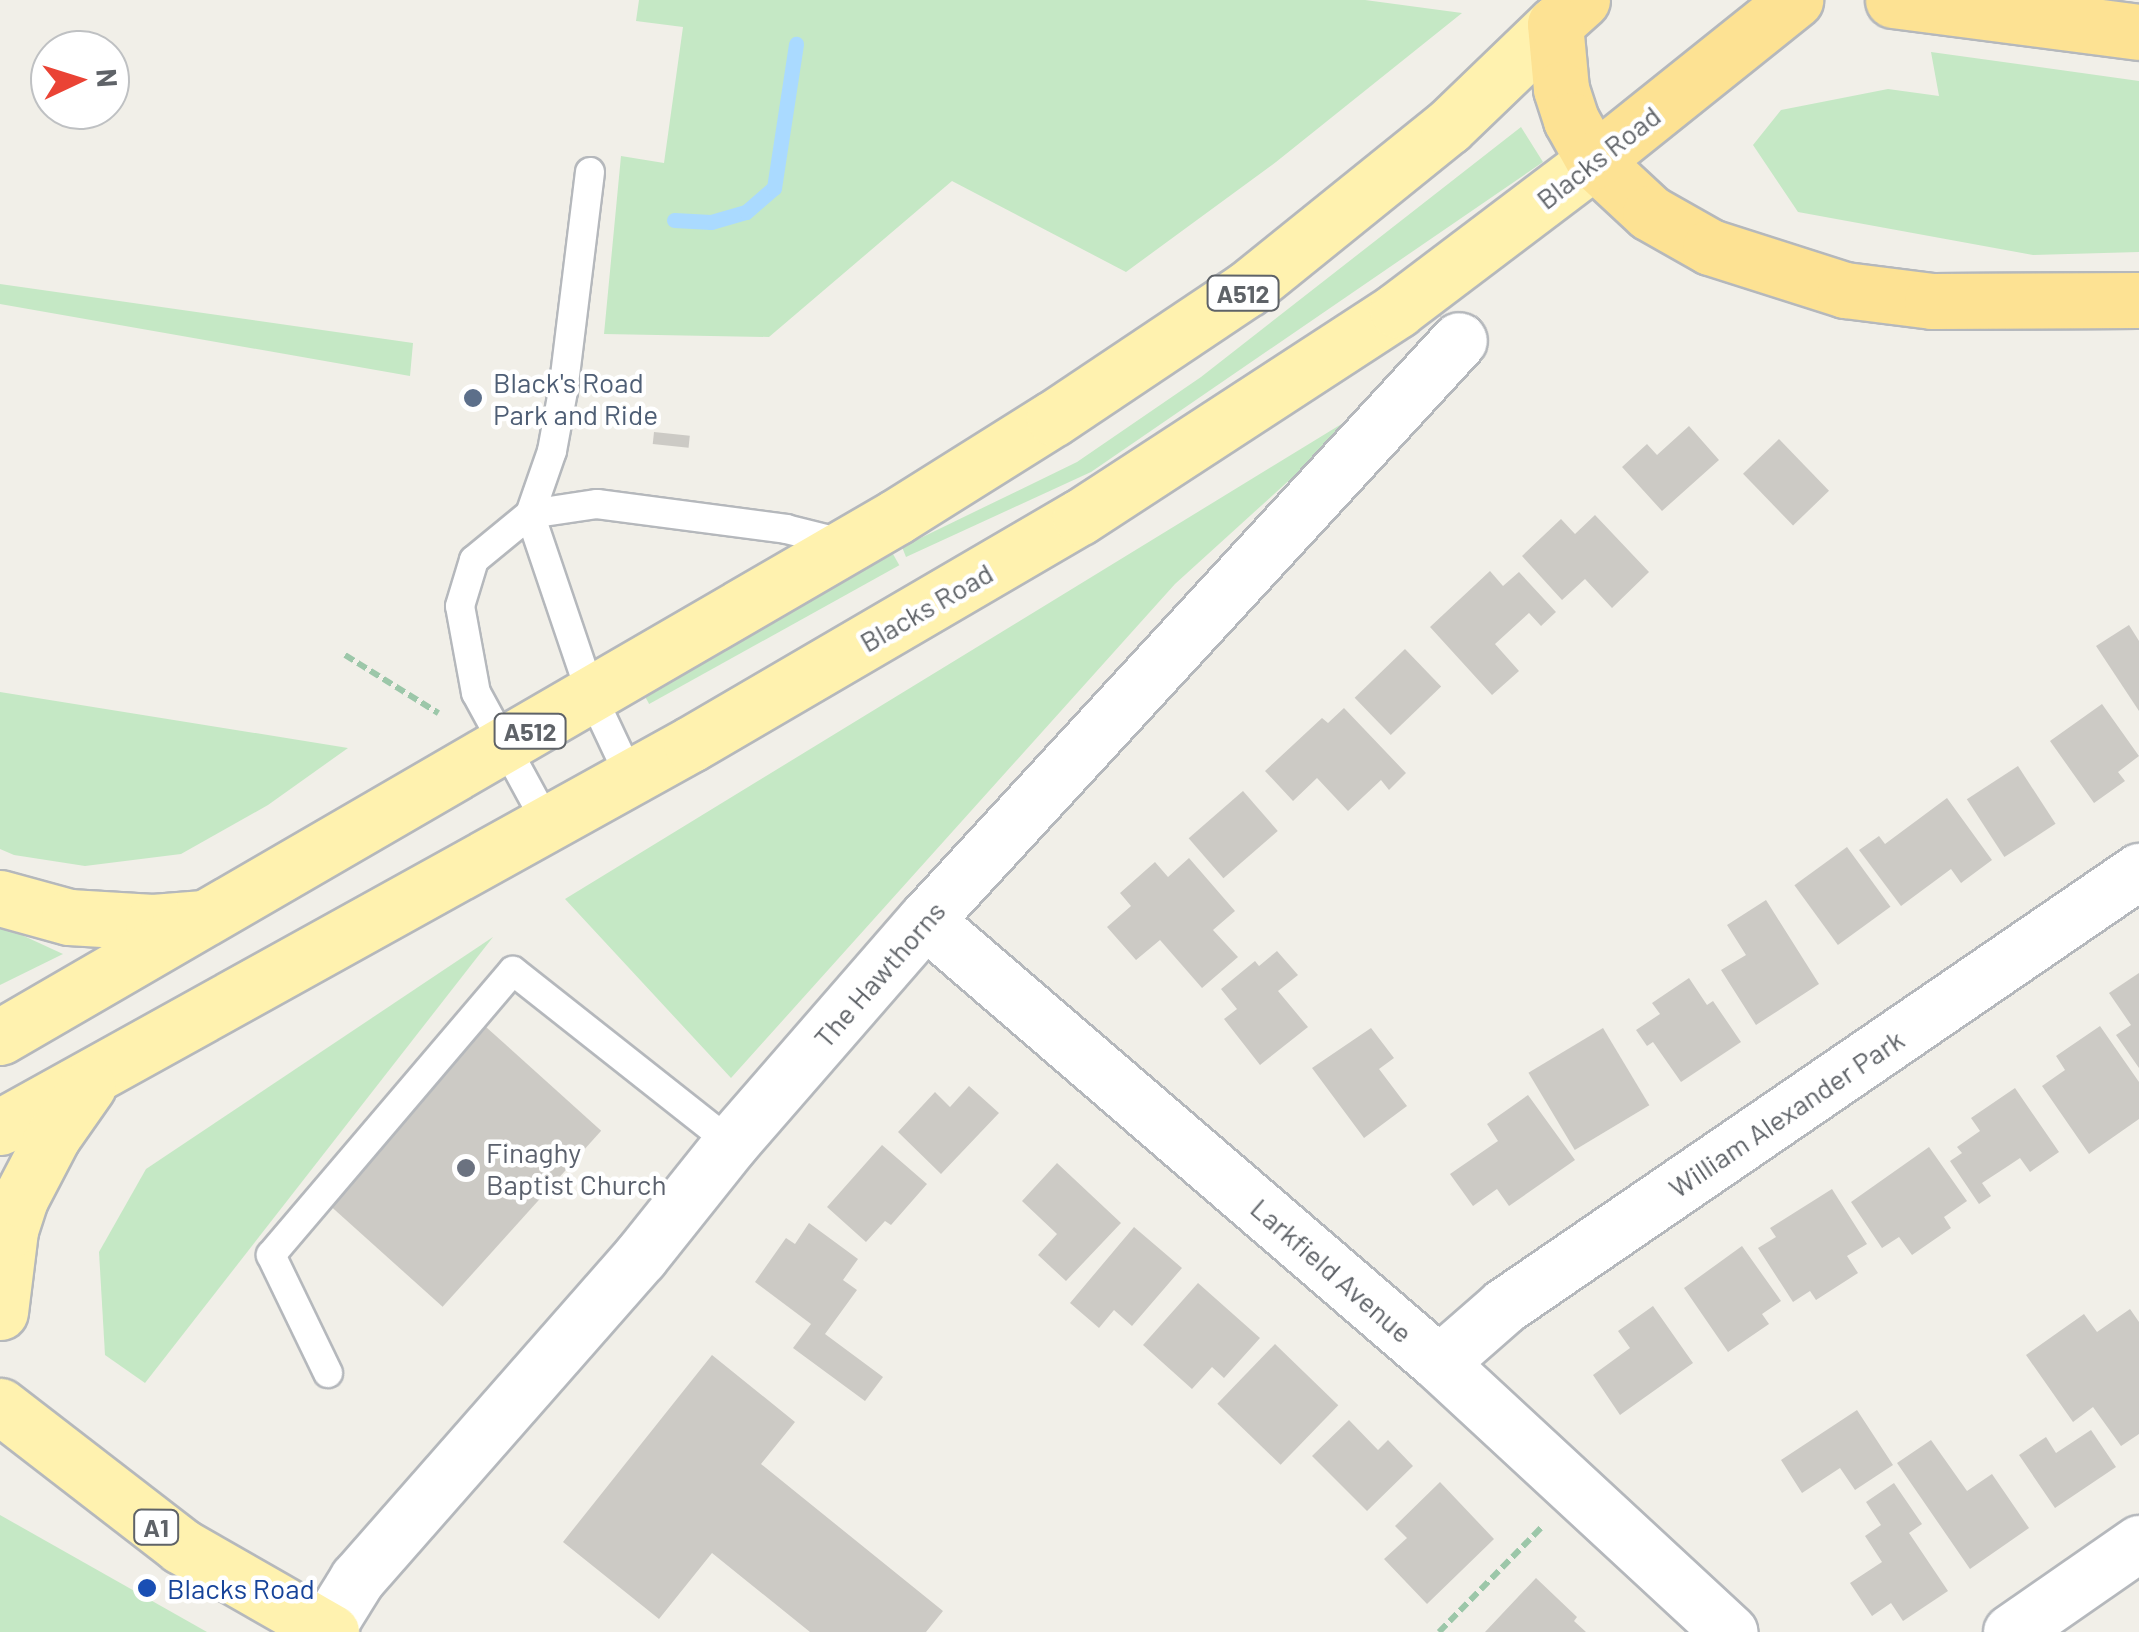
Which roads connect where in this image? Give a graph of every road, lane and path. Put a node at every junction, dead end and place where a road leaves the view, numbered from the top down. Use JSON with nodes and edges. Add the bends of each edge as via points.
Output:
{"nodes":[{"id":1,"x":1794,"y":0,"type":"edge"},
{"id":2,"x":1913,"y":3,"type":"edge"},
{"id":3,"x":1569,"y":12,"type":"edge"},
{"id":4,"x":2139,"y":32,"type":"edge"},
{"id":5,"x":1594,"y":161,"type":"junction"},
{"id":6,"x":590,"y":172,"type":"dead end"},
{"id":7,"x":2139,"y":300,"type":"edge"},
{"id":8,"x":1458,"y":340,"type":"dead end"},
{"id":9,"x":530,"y":514,"type":"junction"},
{"id":10,"x":848,"y":544,"type":"junction"},
{"id":11,"x":345,"y":655,"type":"dead end"},
{"id":12,"x":591,"y":694,"type":"junction"},
{"id":13,"x":443,"y":716,"type":"dead end"},
{"id":14,"x":502,"y":747,"type":"junction"},
{"id":15,"x":630,"y":777,"type":"junction"},
{"id":16,"x":547,"y":823,"type":"junction"},
{"id":17,"x":2139,"y":870,"type":"edge"},
{"id":18,"x":0,"y":898,"type":"edge"},
{"id":19,"x":212,"y":917,"type":"junction"},
{"id":20,"x":925,"y":920,"type":"junction"},
{"id":21,"x":0,"y":1038,"type":"edge"},
{"id":22,"x":96,"y":1075,"type":"junction"},
{"id":23,"x":0,"y":1127,"type":"edge"},
{"id":24,"x":732,"y":1142,"type":"junction"},
{"id":25,"x":0,"y":1312,"type":"edge"},
{"id":26,"x":1439,"y":1363,"type":"junction"},
{"id":27,"x":328,"y":1372,"type":"dead end"},
{"id":28,"x":0,"y":1406,"type":"edge"},
{"id":29,"x":1578,"y":1491,"type":"junction"},
{"id":30,"x":2139,"y":1543,"type":"edge"},
{"id":31,"x":328,"y":1631,"type":"edge"},
{"id":32,"x":1438,"y":1632,"type":"edge"},
{"id":33,"x":1729,"y":1632,"type":"edge"},
{"id":34,"x":2012,"y":1632,"type":"edge"}],
"edges":[{"from":1,"to":5,"type":"highway","name":"Blacks Road"},
{"from":2,"to":4,"type":"highway"},
{"from":3,"to":5,"type":"highway","via":[[1560,89]]},
{"from":3,"to":10,"type":"main road","number":"A512","via":[[1448,126],[1247,290]]},
{"from":5,"to":7,"type":"highway","via":[[1650,212],[1710,247],[1845,290],[1932,301]]},
{"from":5,"to":15,"type":"main road","name":"Blacks Road","via":[[1397,310],[1162,464]]},
{"from":6,"to":9,"type":"lane","via":[[563,391]]},
{"from":8,"to":20,"type":"street","name":"The Hawthorns"},
{"from":9,"to":10,"type":"lane","via":[[597,504],[786,529]]},
{"from":9,"to":12,"type":"lane"},
{"from":9,"to":14,"type":"lane","via":[[474,560],[460,606],[476,693]]},
{"from":10,"to":12,"type":"main road","number":"A512"},
{"from":11,"to":13,"type":"path"},
{"from":12,"to":14,"type":"main road","number":"A512"},
{"from":12,"to":15,"type":"lane"},
{"from":14,"to":16,"type":"lane"},
{"from":14,"to":19,"type":"main road","number":"A512"},
{"from":15,"to":16,"type":"main road","name":"Blacks Road"},
{"from":16,"to":22,"type":"main road","name":"Blacks Road"},
{"from":17,"to":26,"type":"street","name":"William Alexander Park","via":[[1504,1306]]},
{"from":18,"to":19,"type":"main road","via":[[69,917]]},
{"from":19,"to":21,"type":"main road","number":"A512"},
{"from":20,"to":24,"type":"street","name":"The Hawthorns"},
{"from":20,"to":26,"type":"street","name":"Larkfield Avenue"},
{"from":22,"to":23,"type":"main road","name":"Blacks Road"},
{"from":22,"to":25,"type":"main road","via":[[20,1198]]},
{"from":24,"to":27,"type":"lane","via":[[512,971],[271,1255]]},
{"from":24,"to":31,"type":"street","name":"The Hawthorns","via":[[357,1580]]},
{"from":26,"to":29,"type":"street","name":"Larkfield Avenue"},
{"from":28,"to":31,"type":"main road","number":"A1","via":[[181,1546]]},
{"from":29,"to":32,"type":"path"},
{"from":29,"to":33,"type":"street","name":"Larkfield Avenue"},
{"from":30,"to":34,"type":"street"}]}
